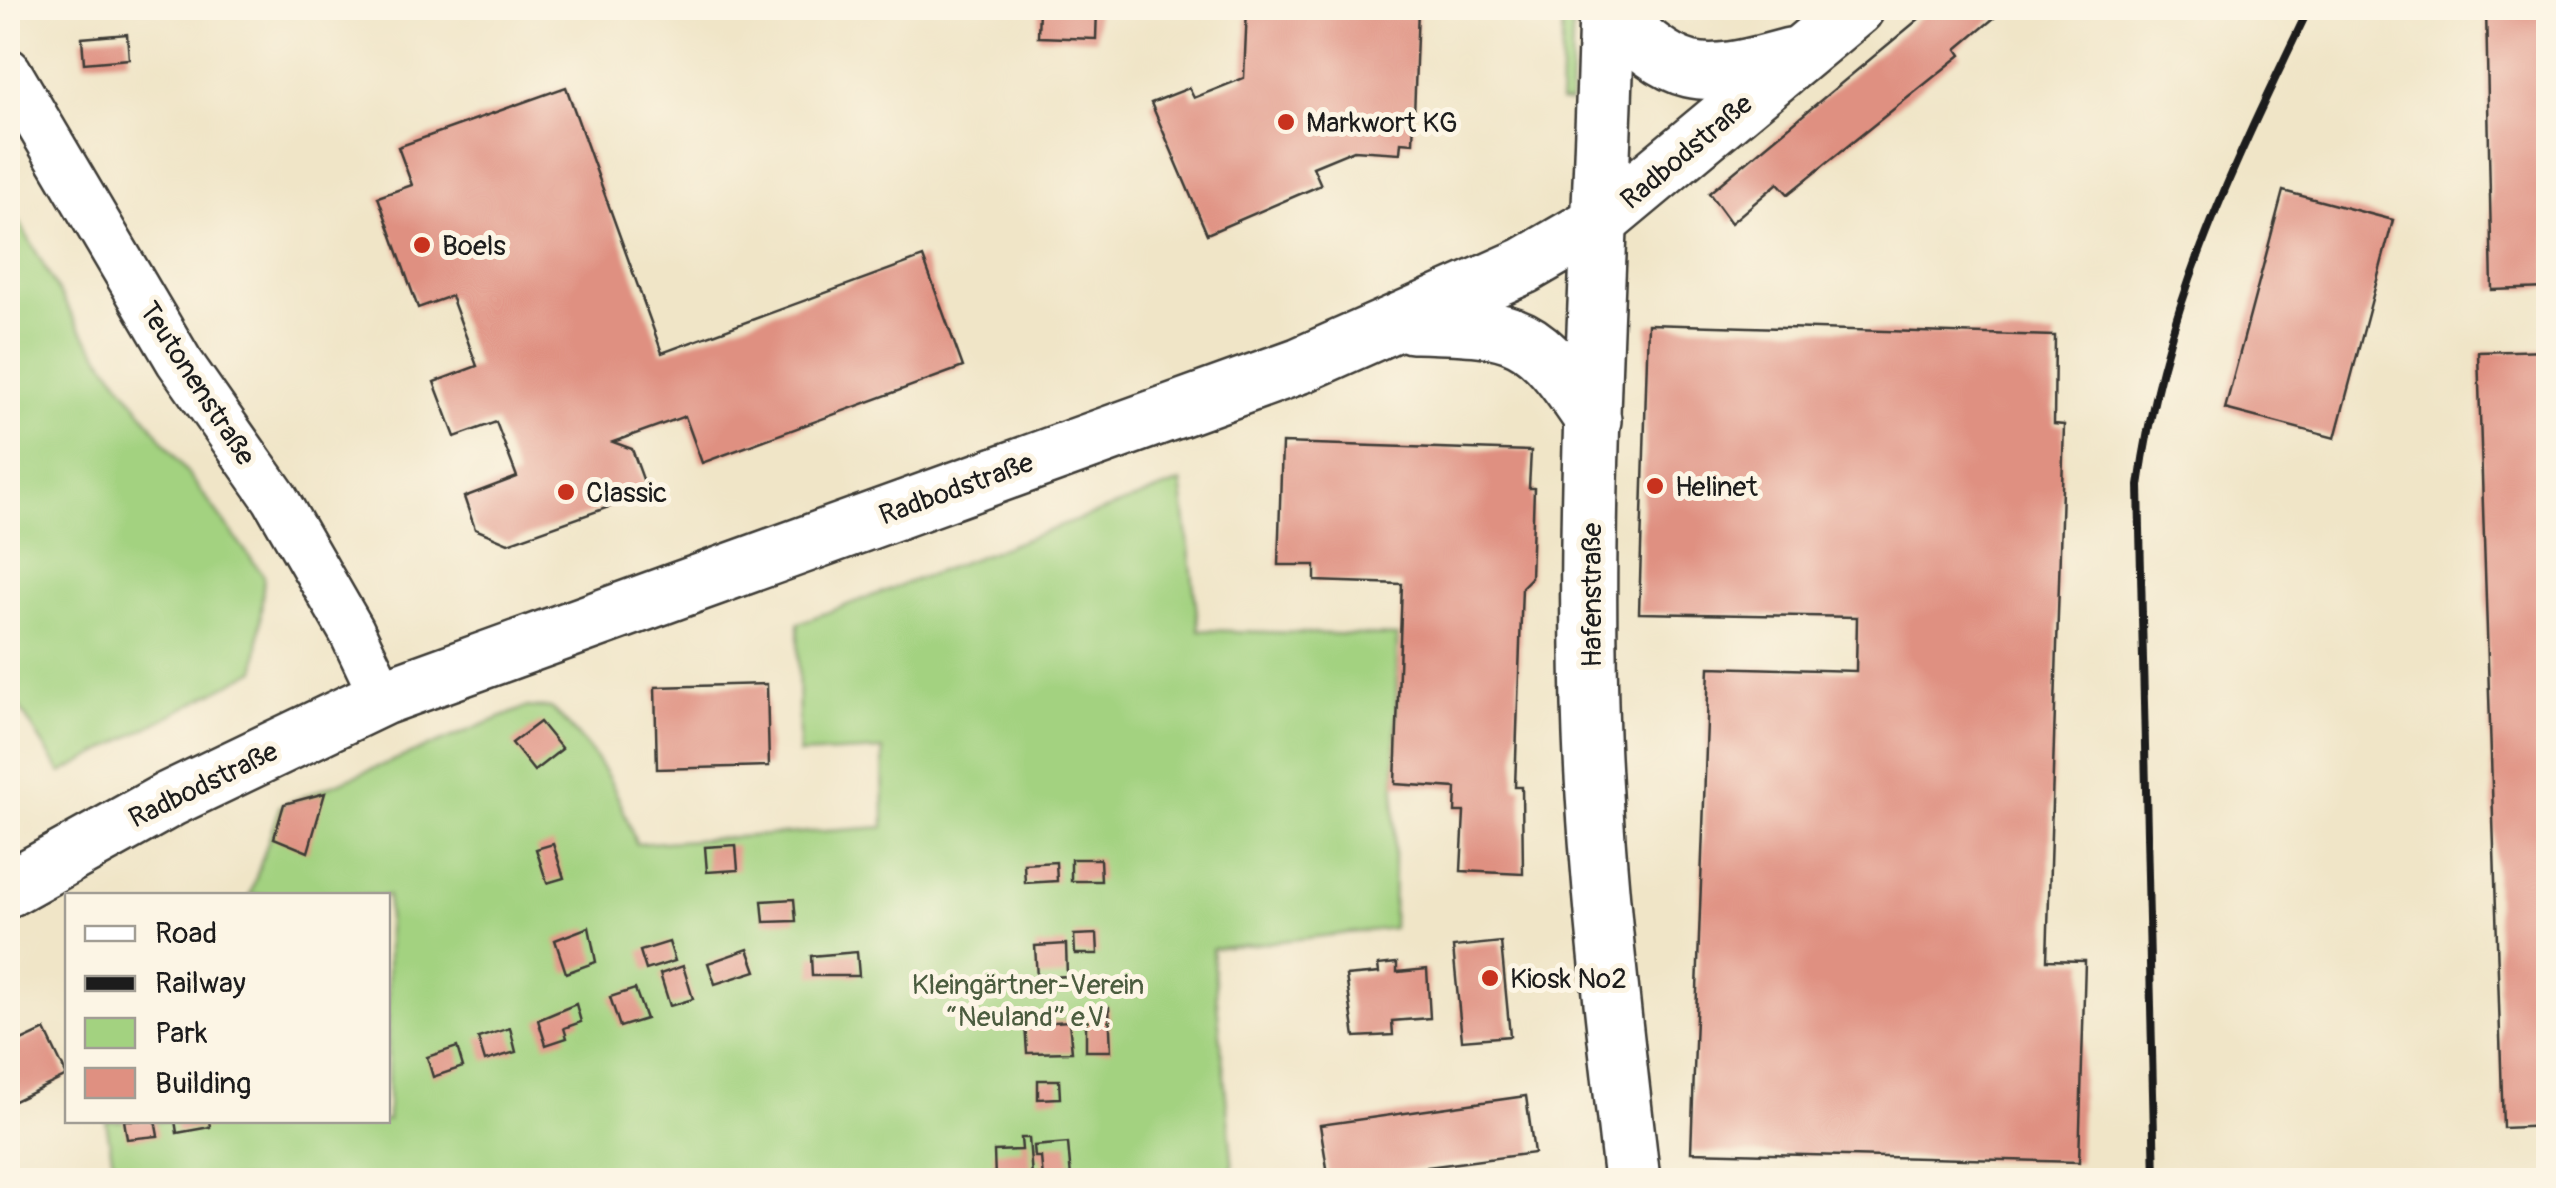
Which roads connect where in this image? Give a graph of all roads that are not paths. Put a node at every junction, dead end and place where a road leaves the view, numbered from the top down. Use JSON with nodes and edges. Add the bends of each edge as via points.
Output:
{"nodes":[{"id":1,"x":1607,"y":8,"type":"edge"},
{"id":2,"x":1856,"y":8,"type":"edge"},
{"id":3,"x":1803,"y":52,"type":"junction"},
{"id":4,"x":8,"y":72,"type":"edge"},
{"id":5,"x":1598,"y":224,"type":"junction"},
{"id":6,"x":1397,"y":325,"type":"junction"},
{"id":7,"x":1593,"y":420,"type":"junction"},
{"id":8,"x":383,"y":697,"type":"junction"},
{"id":9,"x":8,"y":889,"type":"edge"},
{"id":10,"x":1632,"y":1180,"type":"edge"}],
"edges":[{"from":1,"to":3,"type":"main road","via":[[1656,55],[1689,71],[1734,71]]},
{"from":1,"to":5,"type":"main road","name":"Hafenstraße"},
{"from":2,"to":3,"type":"main road","name":"Radbodstraße"},
{"from":3,"to":5,"type":"main road","name":"Radbodstraße"},
{"from":4,"to":8,"type":"street","name":"Teutonenstraße","via":[[179,360],[275,498]]},
{"from":5,"to":6,"type":"main road","name":"Radbodstraße"},
{"from":5,"to":7,"type":"main road","name":"Hafenstraße"},
{"from":6,"to":7,"type":"main road","via":[[1510,332],[1562,373]]},
{"from":6,"to":8,"type":"main road","name":"Radbodstraße"},
{"from":7,"to":10,"type":"main road","name":"Hafenstraße","via":[[1591,733],[1601,921]]},
{"from":8,"to":9,"type":"main road","name":"Radbodstraße","via":[[170,799]]}]}
